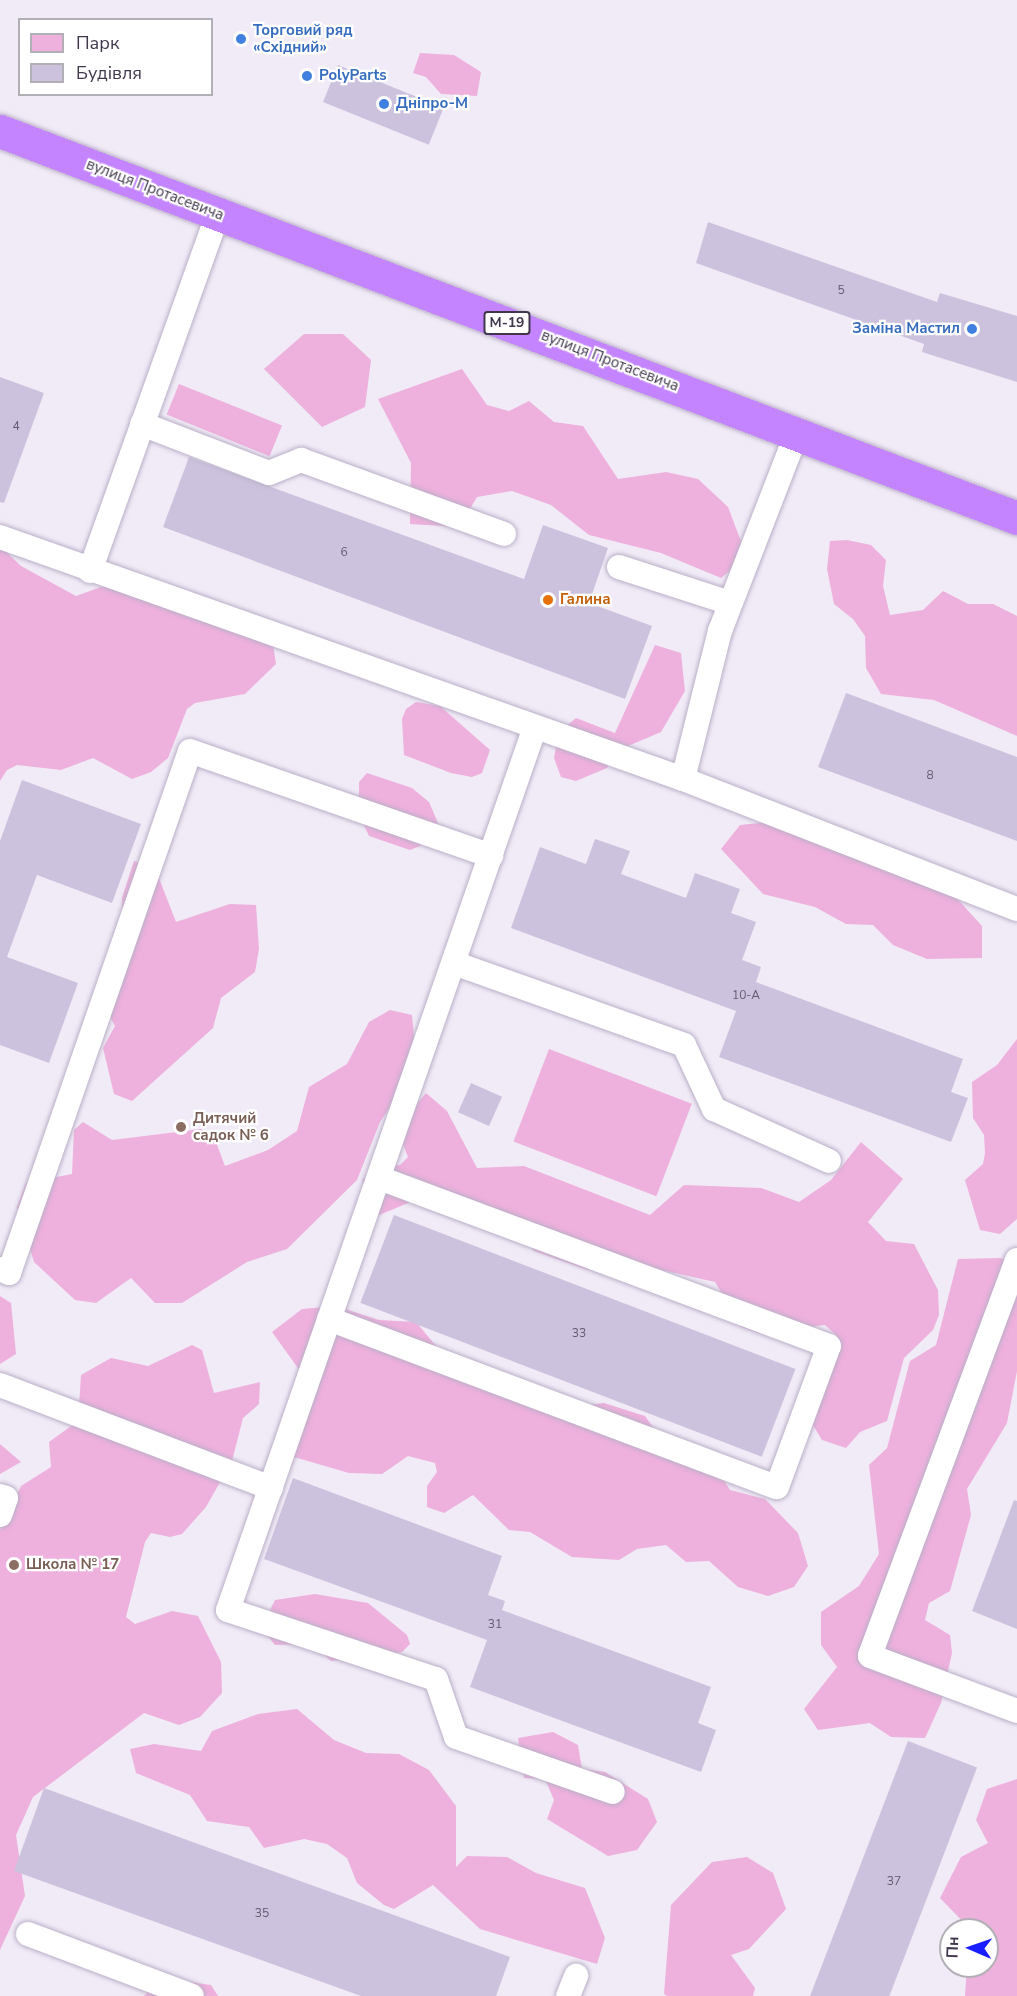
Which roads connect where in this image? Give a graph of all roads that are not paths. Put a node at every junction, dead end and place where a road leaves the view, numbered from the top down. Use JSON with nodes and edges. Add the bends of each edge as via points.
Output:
{"nodes":[{"id":1,"x":0,"y":131,"type":"edge"},
{"id":2,"x":218,"y":214,"type":"junction"},
{"id":3,"x":142,"y":424,"type":"junction"},
{"id":4,"x":797,"y":432,"type":"junction"},
{"id":5,"x":1017,"y":518,"type":"edge"},
{"id":6,"x":504,"y":534,"type":"dead end"},
{"id":7,"x":0,"y":537,"type":"edge"},
{"id":8,"x":619,"y":567,"type":"dead end"},
{"id":9,"x":90,"y":571,"type":"junction"},
{"id":10,"x":730,"y":603,"type":"junction"},
{"id":11,"x":536,"y":727,"type":"junction"},
{"id":12,"x":682,"y":779,"type":"junction"},
{"id":13,"x":491,"y":856,"type":"junction"},
{"id":14,"x":1017,"y":909,"type":"edge"},
{"id":15,"x":454,"y":963,"type":"junction"},
{"id":16,"x":829,"y":1161,"type":"dead end"},
{"id":17,"x":379,"y":1178,"type":"junction"},
{"id":18,"x":1017,"y":1260,"type":"edge"},
{"id":19,"x":0,"y":1269,"type":"edge"},
{"id":20,"x":329,"y":1320,"type":"junction"},
{"id":21,"x":0,"y":1385,"type":"edge"},
{"id":22,"x":271,"y":1488,"type":"junction"},
{"id":23,"x":0,"y":1496,"type":"edge"},
{"id":24,"x":0,"y":1515,"type":"edge"},
{"id":25,"x":1017,"y":1711,"type":"edge"},
{"id":26,"x":613,"y":1792,"type":"dead end"},
{"id":27,"x":28,"y":1934,"type":"dead end"},
{"id":28,"x":192,"y":1996,"type":"edge"}],
"edges":[{"from":1,"to":2,"type":"highway","name":"вулиця Протасевича","number":"М-19"},
{"from":2,"to":3,"type":"lane"},
{"from":2,"to":4,"type":"highway","name":"вулиця Протасевича","number":"М-19"},
{"from":3,"to":6,"type":"lane","via":[[269,473],[302,460]]},
{"from":3,"to":9,"type":"lane"},
{"from":4,"to":5,"type":"highway","name":"вулиця Протасевича","number":"М-19"},
{"from":4,"to":10,"type":"lane"},
{"from":7,"to":9,"type":"lane"},
{"from":8,"to":10,"type":"lane"},
{"from":9,"to":11,"type":"lane"},
{"from":10,"to":12,"type":"lane"},
{"from":11,"to":12,"type":"lane"},
{"from":11,"to":13,"type":"lane"},
{"from":12,"to":14,"type":"lane"},
{"from":13,"to":15,"type":"lane"},
{"from":13,"to":19,"type":"lane","via":[[190,751],[9,1272]]},
{"from":15,"to":16,"type":"lane","via":[[684,1045],[714,1109]]},
{"from":15,"to":17,"type":"lane"},
{"from":17,"to":20,"type":"lane"},
{"from":17,"to":20,"type":"lane","via":[[829,1346],[777,1486]]},
{"from":18,"to":25,"type":"lane","via":[[870,1656]]},
{"from":20,"to":22,"type":"lane"},
{"from":21,"to":22,"type":"lane"},
{"from":22,"to":26,"type":"lane","via":[[228,1610],[436,1679],[456,1737]]},
{"from":23,"to":24,"type":"lane","via":[[6,1498]]},
{"from":27,"to":28,"type":"lane"}]}
